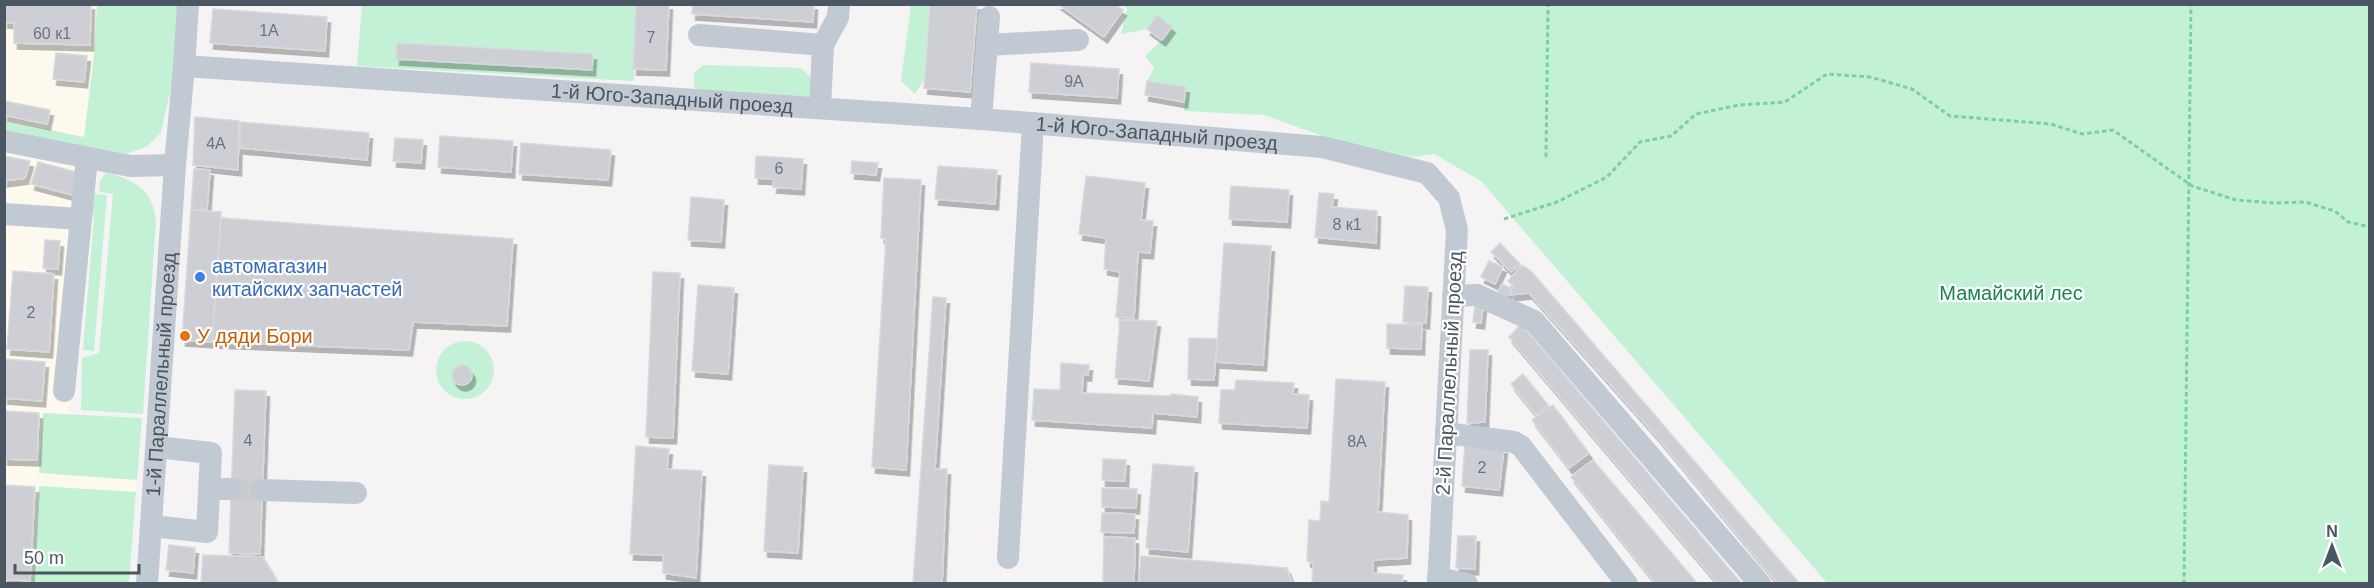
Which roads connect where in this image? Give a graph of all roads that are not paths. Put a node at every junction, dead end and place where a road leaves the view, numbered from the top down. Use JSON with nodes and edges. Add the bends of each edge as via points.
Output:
{"nodes":[{"id":1,"x":188,"y":4,"type":"edge"},
{"id":2,"x":838,"y":4,"type":"edge"},
{"id":3,"x":989,"y":17,"type":"dead end"},
{"id":4,"x":699,"y":35,"type":"dead end"},
{"id":5,"x":1078,"y":40,"type":"dead end"},
{"id":6,"x":824,"y":45,"type":"junction"},
{"id":7,"x":987,"y":45,"type":"junction"},
{"id":8,"x":184,"y":66,"type":"junction"},
{"id":9,"x":820,"y":107,"type":"junction"},
{"id":10,"x":981,"y":118,"type":"junction"},
{"id":11,"x":1033,"y":123,"type":"junction"},
{"id":12,"x":4,"y":141,"type":"edge"},
{"id":13,"x":87,"y":158,"type":"junction"},
{"id":14,"x":175,"y":165,"type":"junction"},
{"id":15,"x":1427,"y":173,"type":"joint"},
{"id":16,"x":4,"y":214,"type":"edge"},
{"id":17,"x":80,"y":219,"type":"junction"},
{"id":18,"x":1453,"y":296,"type":"junction"},
{"id":19,"x":64,"y":392,"type":"dead end"},
{"id":20,"x":1446,"y":433,"type":"junction"},
{"id":21,"x":157,"y":447,"type":"junction"},
{"id":22,"x":262,"y":490,"type":"tunnel mouth"},
{"id":23,"x":356,"y":493,"type":"dead end"},
{"id":24,"x":152,"y":526,"type":"junction"},
{"id":25,"x":1008,"y":558,"type":"dead end"},
{"id":26,"x":1438,"y":580,"type":"edge"},
{"id":27,"x":147,"y":584,"type":"edge"},
{"id":28,"x":1467,"y":584,"type":"edge"},
{"id":29,"x":1627,"y":584,"type":"edge"},
{"id":30,"x":1760,"y":584,"type":"edge"}],
"edges":[{"from":1,"to":8,"type":"street"},
{"from":2,"to":6,"type":"street","via":[[838,17]]},
{"from":3,"to":7,"type":"street"},
{"from":4,"to":6,"type":"street"},
{"from":5,"to":7,"type":"street"},
{"from":6,"to":9,"type":"street"},
{"from":7,"to":10,"type":"street"},
{"from":8,"to":9,"type":"street","name":"1-й Юго-Западный проезд"},
{"from":8,"to":14,"type":"street"},
{"from":9,"to":10,"type":"street","name":"1-й Юго-Западный проезд"},
{"from":10,"to":11,"type":"street","name":"1-й Юго-Западный проезд"},
{"from":11,"to":15,"type":"street","name":"1-й Юго-Западный проезд","via":[[1322,147]]},
{"from":11,"to":25,"type":"street"},
{"from":12,"to":13,"type":"street"},
{"from":13,"to":14,"type":"street","via":[[130,166]]},
{"from":13,"to":17,"type":"street"},
{"from":14,"to":21,"type":"street","name":"1-й Параллельный проезд"},
{"from":15,"to":18,"type":"street","name":"2-й Параллельный проезд","via":[[1449,198],[1457,230]]},
{"from":16,"to":17,"type":"street"},
{"from":17,"to":19,"type":"street"},
{"from":18,"to":20,"type":"street","name":"2-й Параллельный проезд"},
{"from":18,"to":30,"type":"street","via":[[1477,296],[1534,321]]},
{"from":20,"to":26,"type":"street","name":"2-й Параллельный проезд"},
{"from":20,"to":29,"type":"street","via":[[1521,446]]},
{"from":21,"to":24,"type":"street","name":"1-й Параллельный проезд"},
{"from":21,"to":24,"type":"street","via":[[211,453],[220,489],[207,532]]},
{"from":22,"to":23,"type":"street"},
{"from":24,"to":27,"type":"street","name":"1-й Параллельный проезд"},
{"from":26,"to":28,"type":"street"}]}
